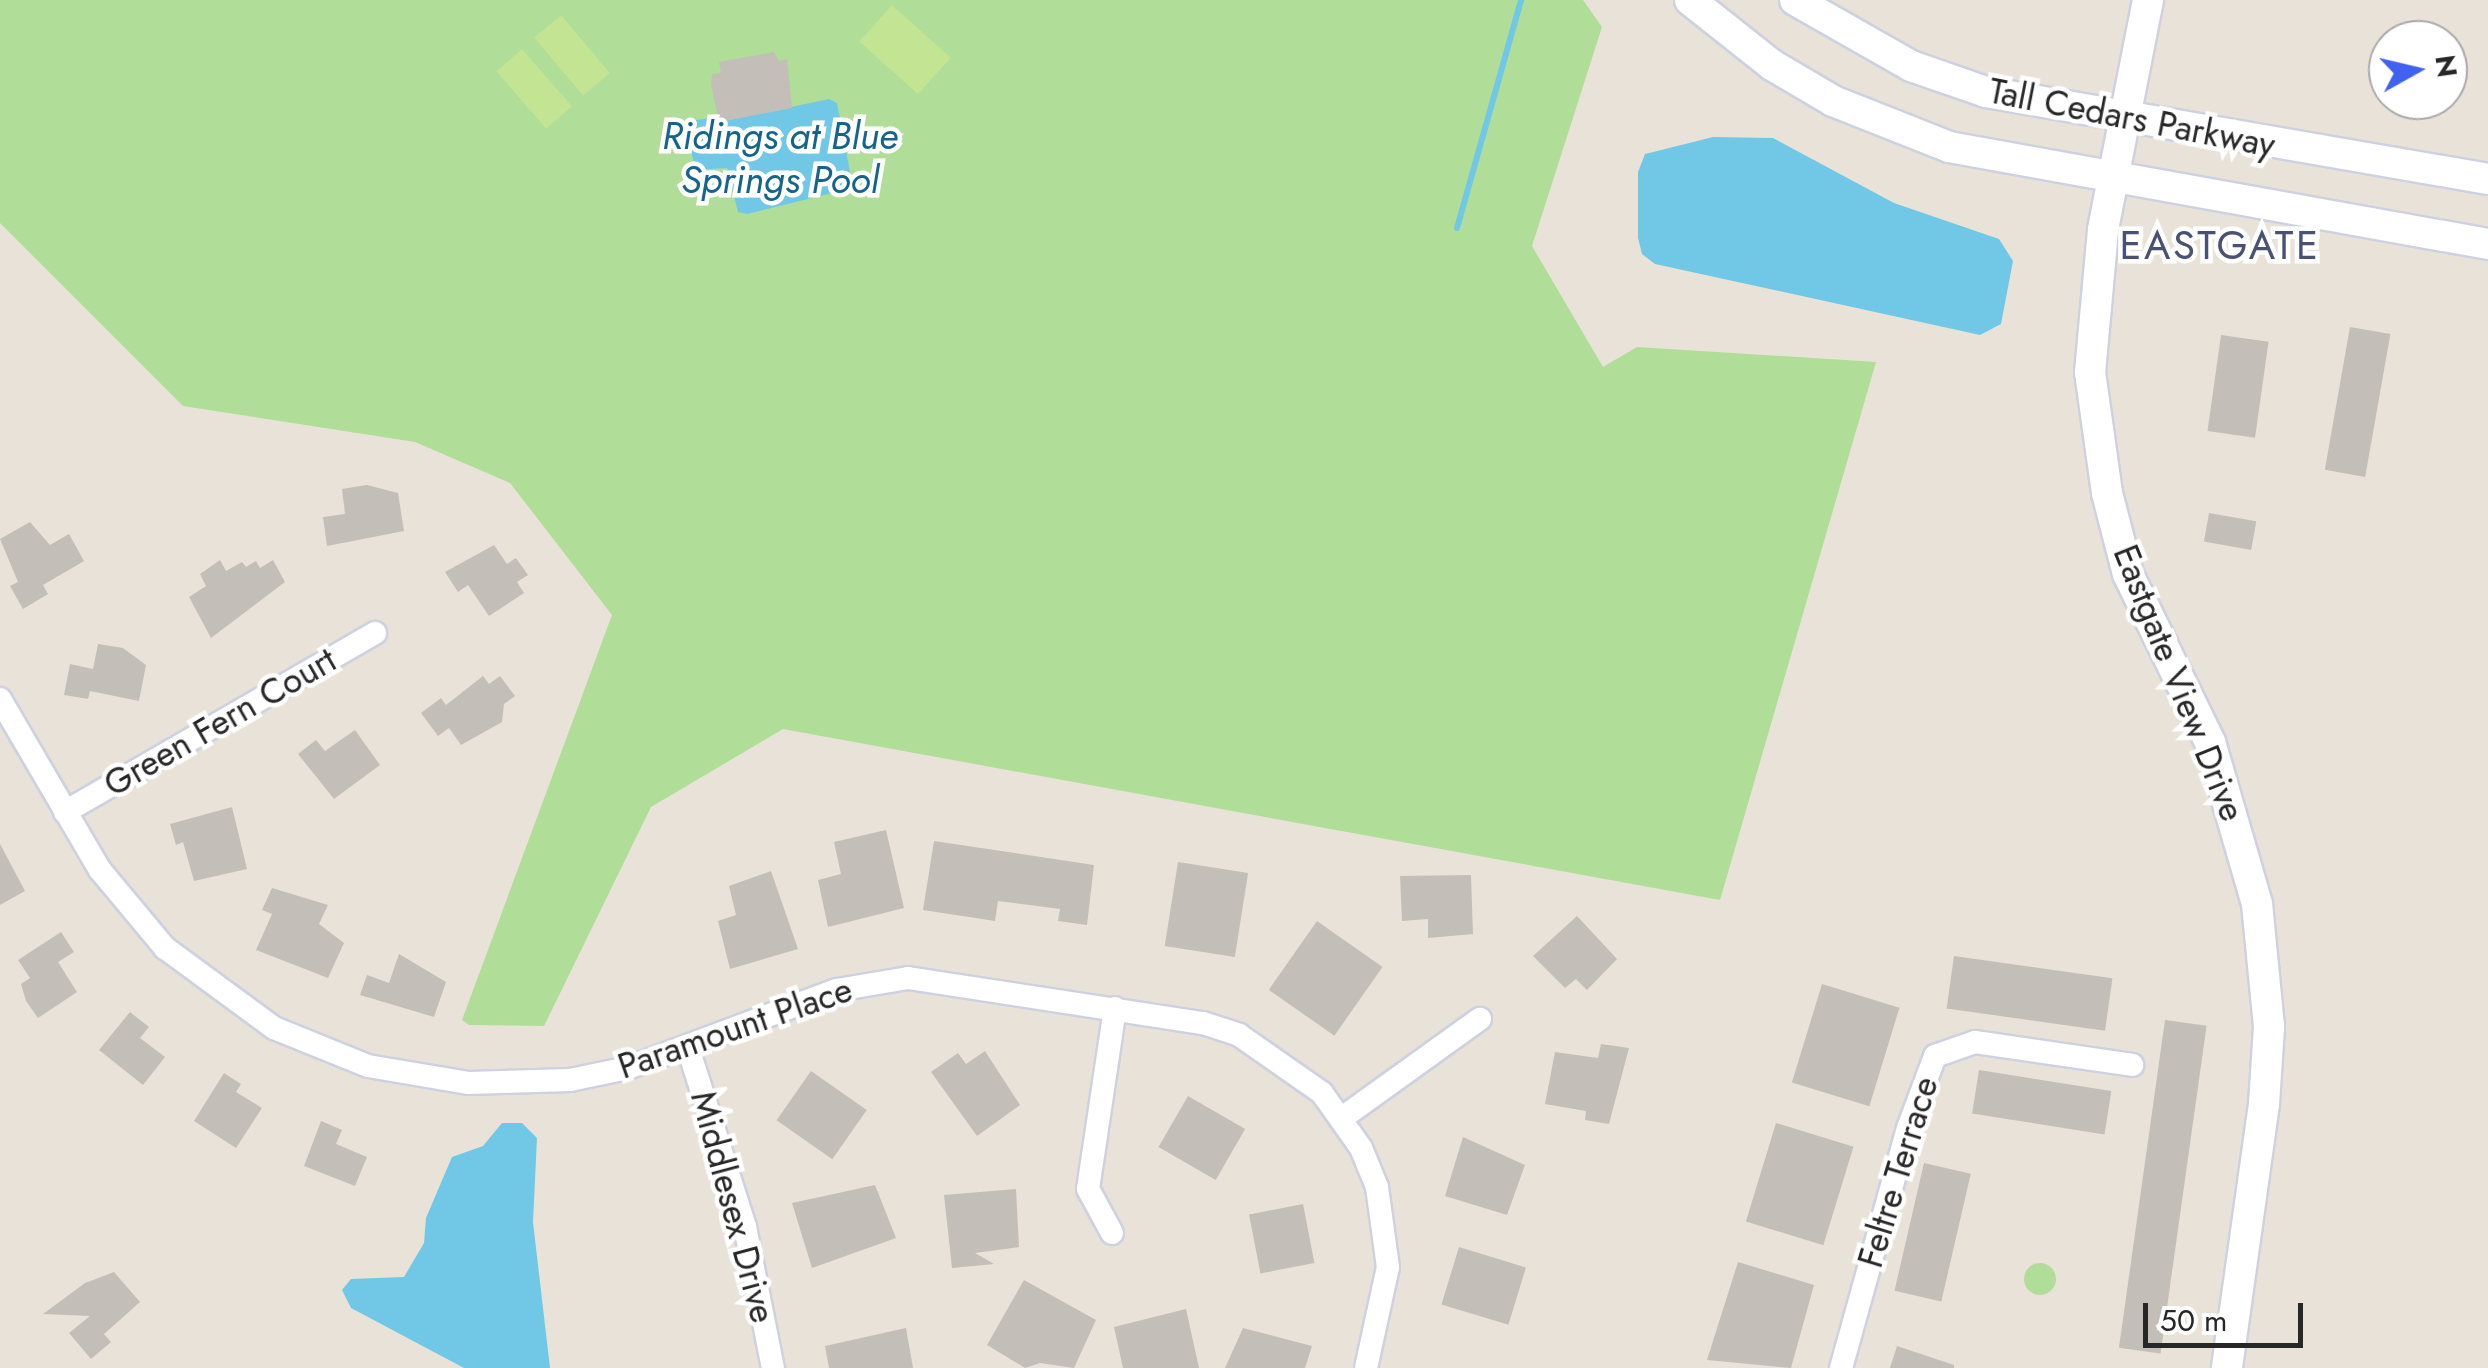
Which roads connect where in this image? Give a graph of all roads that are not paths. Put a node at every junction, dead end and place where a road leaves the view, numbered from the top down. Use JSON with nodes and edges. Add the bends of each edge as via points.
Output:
{"nodes":[{"id":1,"x":1690,"y":0,"type":"edge"},
{"id":2,"x":1795,"y":0,"type":"edge"},
{"id":3,"x":2148,"y":0,"type":"edge"},
{"id":4,"x":2124,"y":121,"type":"junction"},
{"id":5,"x":2488,"y":179,"type":"edge"},
{"id":6,"x":2112,"y":180,"type":"junction"},
{"id":7,"x":2488,"y":244,"type":"edge"},
{"id":8,"x":374,"y":633,"type":"dead end"},
{"id":9,"x":0,"y":700,"type":"edge"},
{"id":10,"x":65,"y":812,"type":"junction"},
{"id":11,"x":1115,"y":1008,"type":"junction"},
{"id":12,"x":1480,"y":1019,"type":"dead end"},
{"id":13,"x":688,"y":1048,"type":"junction"},
{"id":14,"x":2132,"y":1064,"type":"dead end"},
{"id":15,"x":1342,"y":1118,"type":"junction"},
{"id":16,"x":1112,"y":1232,"type":"dead end"},
{"id":17,"x":773,"y":1368,"type":"edge"},
{"id":18,"x":1366,"y":1368,"type":"edge"},
{"id":19,"x":1841,"y":1368,"type":"edge"},
{"id":20,"x":2227,"y":1368,"type":"edge"}],
"edges":[{"from":1,"to":6,"type":"main road","name":"Tall Cedars Parkway","via":[[1772,66],[1900,130],[1966,151]]},
{"from":2,"to":4,"type":"main road","name":"Tall Cedars Parkway","via":[[1912,66],[1986,92]]},
{"from":3,"to":4,"type":"main road","name":"Eastgate View Drive"},
{"from":4,"to":5,"type":"main road","name":"Tall Cedars Parkway"},
{"from":4,"to":6,"type":"main road","name":"Eastgate View Drive"},
{"from":6,"to":7,"type":"main road","name":"Tall Cedars Parkway"},
{"from":6,"to":20,"type":"main road","name":"Eastgate View Drive","via":[[2090,372],[2107,493],[2128,574],[2227,787],[2257,904],[2266,974],[2264,1104]]},
{"from":8,"to":10,"type":"street","name":"Green Fern Court"},
{"from":9,"to":10,"type":"street","name":"Paramount Place"},
{"from":10,"to":13,"type":"street","name":"Paramount Place","via":[[100,870],[165,948],[238,1006],[320,1049],[418,1077],[519,1084],[628,1068]]},
{"from":11,"to":13,"type":"street","name":"Paramount Place","via":[[908,978],[837,990]]},
{"from":11,"to":15,"type":"street","name":"Paramount Place","via":[[1239,1035],[1297,1070]]},
{"from":11,"to":16,"type":"street","via":[[1088,1189]]},
{"from":12,"to":15,"type":"street"},
{"from":13,"to":17,"type":"street","name":"Middlesex Drive","via":[[745,1227]]},
{"from":14,"to":19,"type":"street","name":"Feltre Terrace","via":[[1975,1042],[1935,1056],[1908,1128]]},
{"from":15,"to":18,"type":"street","name":"Paramount Place","via":[[1377,1187],[1386,1224],[1384,1304]]}]}
